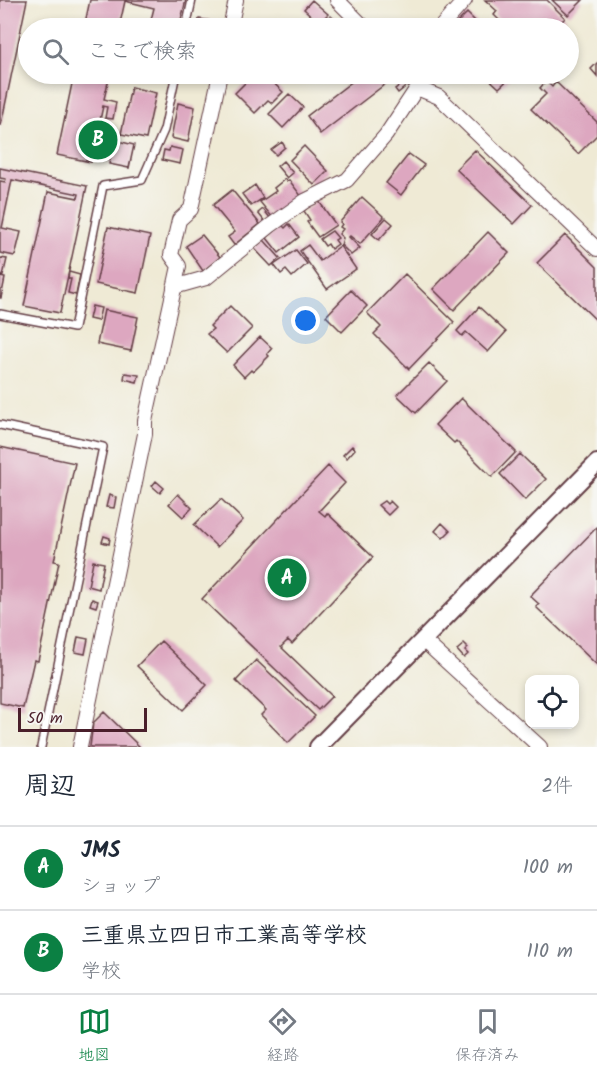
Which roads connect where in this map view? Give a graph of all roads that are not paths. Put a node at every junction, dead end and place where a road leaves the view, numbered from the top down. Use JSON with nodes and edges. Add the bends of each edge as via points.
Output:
{"nodes":[{"id":1,"x":192,"y":0,"type":"edge"},
{"id":2,"x":236,"y":0,"type":"edge"},
{"id":3,"x":337,"y":0,"type":"edge"},
{"id":4,"x":465,"y":0,"type":"edge"},
{"id":5,"x":188,"y":18,"type":"edge"},
{"id":6,"x":232,"y":18,"type":"edge"},
{"id":7,"x":355,"y":18,"type":"edge"},
{"id":8,"x":449,"y":18,"type":"edge"},
{"id":9,"x":174,"y":84,"type":"edge"},
{"id":10,"x":218,"y":84,"type":"edge"},
{"id":11,"x":416,"y":84,"type":"edge"},
{"id":12,"x":423,"y":84,"type":"edge"},
{"id":13,"x":597,"y":249,"type":"edge"},
{"id":14,"x":174,"y":287,"type":"junction"},
{"id":15,"x":0,"y":314,"type":"edge"},
{"id":16,"x":0,"y":425,"type":"edge"},
{"id":17,"x":597,"y":463,"type":"edge"},
{"id":18,"x":423,"y":640,"type":"junction"},
{"id":19,"x":41,"y":747,"type":"edge"},
{"id":20,"x":80,"y":747,"type":"edge"},
{"id":21,"x":318,"y":747,"type":"edge"},
{"id":22,"x":540,"y":747,"type":"edge"}],
"edges":[{"from":1,"to":5,"type":"lane"},
{"from":2,"to":6,"type":"street"},
{"from":3,"to":7,"type":"street"},
{"from":4,"to":8,"type":"street"},
{"from":9,"to":15,"type":"lane","via":[[164,130],[142,180],[103,186],[74,328]]},
{"from":10,"to":14,"type":"street","via":[[191,209],[179,220],[171,255],[179,266]]},
{"from":11,"to":14,"type":"street","via":[[386,135],[347,180],[305,201],[206,278]]},
{"from":12,"to":13,"type":"street"},
{"from":14,"to":20,"type":"street"},
{"from":16,"to":19,"type":"lane","via":[[103,447]]},
{"from":17,"to":18,"type":"street"},
{"from":18,"to":21,"type":"street"},
{"from":18,"to":22,"type":"street"}]}
